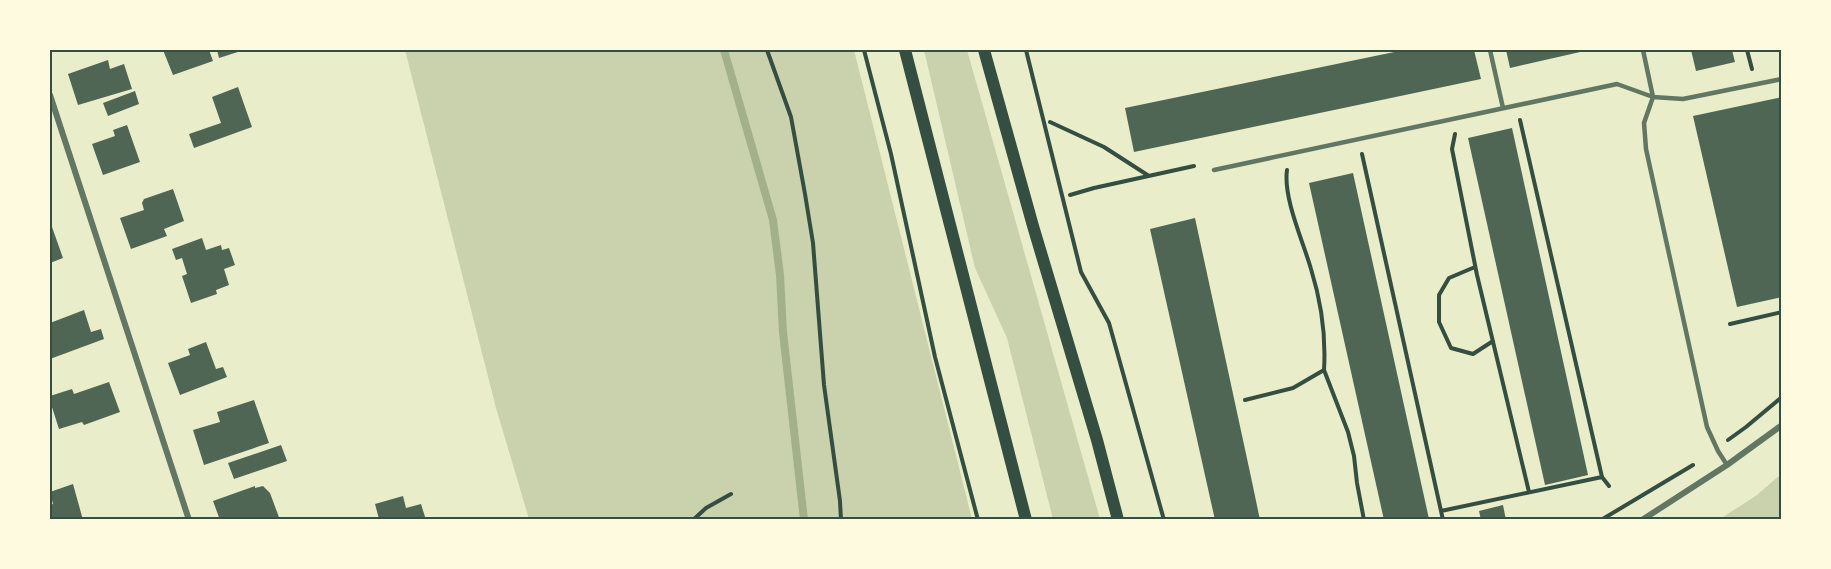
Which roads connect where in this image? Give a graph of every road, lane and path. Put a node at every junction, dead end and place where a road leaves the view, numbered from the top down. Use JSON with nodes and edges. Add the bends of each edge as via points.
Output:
{"nodes":[{"id":1,"x":767,"y":50,"type":"edge"},
{"id":2,"x":864,"y":50,"type":"edge"},
{"id":3,"x":904,"y":50,"type":"edge"},
{"id":4,"x":984,"y":50,"type":"edge"},
{"id":5,"x":1026,"y":50,"type":"edge"},
{"id":6,"x":1490,"y":50,"type":"edge"},
{"id":7,"x":1643,"y":50,"type":"edge"},
{"id":8,"x":1747,"y":50,"type":"edge"},
{"id":9,"x":1753,"y":75,"type":"dead end"},
{"id":10,"x":1782,"y":79,"type":"edge"},
{"id":11,"x":50,"y":95,"type":"edge"},
{"id":12,"x":1653,"y":97,"type":"junction"},
{"id":13,"x":1514,"y":106,"type":"junction"},
{"id":14,"x":1503,"y":108,"type":"junction"},
{"id":15,"x":1458,"y":118,"type":"junction"},
{"id":16,"x":1050,"y":122,"type":"dead end"},
{"id":17,"x":1359,"y":140,"type":"junction"},
{"id":18,"x":1290,"y":154,"type":"junction"},
{"id":19,"x":1194,"y":166,"type":"dead end"},
{"id":20,"x":1214,"y":170,"type":"dead end"},
{"id":21,"x":1149,"y":176,"type":"junction"},
{"id":22,"x":1070,"y":195,"type":"dead end"},
{"id":23,"x":1476,"y":267,"type":"junction"},
{"id":24,"x":1782,"y":312,"type":"edge"},
{"id":25,"x":1730,"y":324,"type":"dead end"},
{"id":26,"x":1493,"y":341,"type":"junction"},
{"id":27,"x":1324,"y":370,"type":"junction"},
{"id":28,"x":1782,"y":397,"type":"edge"},
{"id":29,"x":1245,"y":400,"type":"dead end"},
{"id":30,"x":1782,"y":425,"type":"edge"},
{"id":31,"x":1717,"y":448,"type":"junction"},
{"id":32,"x":1727,"y":465,"type":"junction"},
{"id":33,"x":1602,"y":477,"type":"junction"},
{"id":34,"x":1609,"y":486,"type":"dead end"},
{"id":35,"x":1529,"y":492,"type":"junction"},
{"id":36,"x":731,"y":494,"type":"dead end"},
{"id":37,"x":1441,"y":511,"type":"junction"},
{"id":38,"x":189,"y":519,"type":"edge"},
{"id":39,"x":693,"y":519,"type":"edge"},
{"id":40,"x":841,"y":519,"type":"edge"},
{"id":41,"x":978,"y":519,"type":"edge"},
{"id":42,"x":1026,"y":519,"type":"edge"},
{"id":43,"x":1118,"y":519,"type":"edge"},
{"id":44,"x":1164,"y":519,"type":"edge"},
{"id":45,"x":1364,"y":519,"type":"edge"},
{"id":46,"x":1443,"y":519,"type":"edge"},
{"id":47,"x":1601,"y":519,"type":"edge"},
{"id":48,"x":1642,"y":519,"type":"edge"}],
"edges":[{"from":1,"to":40,"type":"path","via":[[791,117],[813,243],[824,385]]},
{"from":2,"to":41,"type":"path","via":[[935,357]]},
{"from":3,"to":42,"type":"main road"},
{"from":4,"to":43,"type":"main road"},
{"from":5,"to":44,"type":"path","via":[[1081,273],[1109,323]]},
{"from":6,"to":14,"type":"lane"},
{"from":7,"to":12,"type":"lane"},
{"from":8,"to":9,"type":"path"},
{"from":10,"to":12,"type":"lane","via":[[1683,99]]},
{"from":11,"to":38,"type":"street"},
{"from":12,"to":13,"type":"lane","via":[[1617,84]]},
{"from":12,"to":31,"type":"lane","via":[[1644,123],[1646,149],[1707,427]]},
{"from":13,"to":14,"type":"lane"},
{"from":13,"to":33,"type":"path"},
{"from":14,"to":15,"type":"lane"},
{"from":15,"to":17,"type":"lane"},
{"from":15,"to":23,"type":"path","via":[[1452,149]]},
{"from":16,"to":21,"type":"path","via":[[1104,147]]},
{"from":17,"to":18,"type":"lane"},
{"from":17,"to":37,"type":"path"},
{"from":18,"to":20,"type":"lane"},
{"from":18,"to":27,"type":"path","via":[[1286,180],[1317,297],[1326,348]]},
{"from":19,"to":21,"type":"path"},
{"from":21,"to":22,"type":"path"},
{"from":23,"to":26,"type":"path"},
{"from":23,"to":26,"type":"path","via":[[1449,278],[1439,295],[1439,322],[1451,348],[1473,354]]},
{"from":24,"to":25,"type":"path"},
{"from":26,"to":35,"type":"path"},
{"from":27,"to":29,"type":"path","via":[[1293,388]]},
{"from":27,"to":45,"type":"path","via":[[1348,432]]},
{"from":28,"to":31,"type":"path"},
{"from":30,"to":32,"type":"street"},
{"from":31,"to":32,"type":"lane"},
{"from":31,"to":47,"type":"path"},
{"from":32,"to":48,"type":"street"},
{"from":33,"to":34,"type":"path"},
{"from":33,"to":35,"type":"path"},
{"from":35,"to":37,"type":"path"},
{"from":36,"to":39,"type":"path"},
{"from":37,"to":46,"type":"path"}]}
